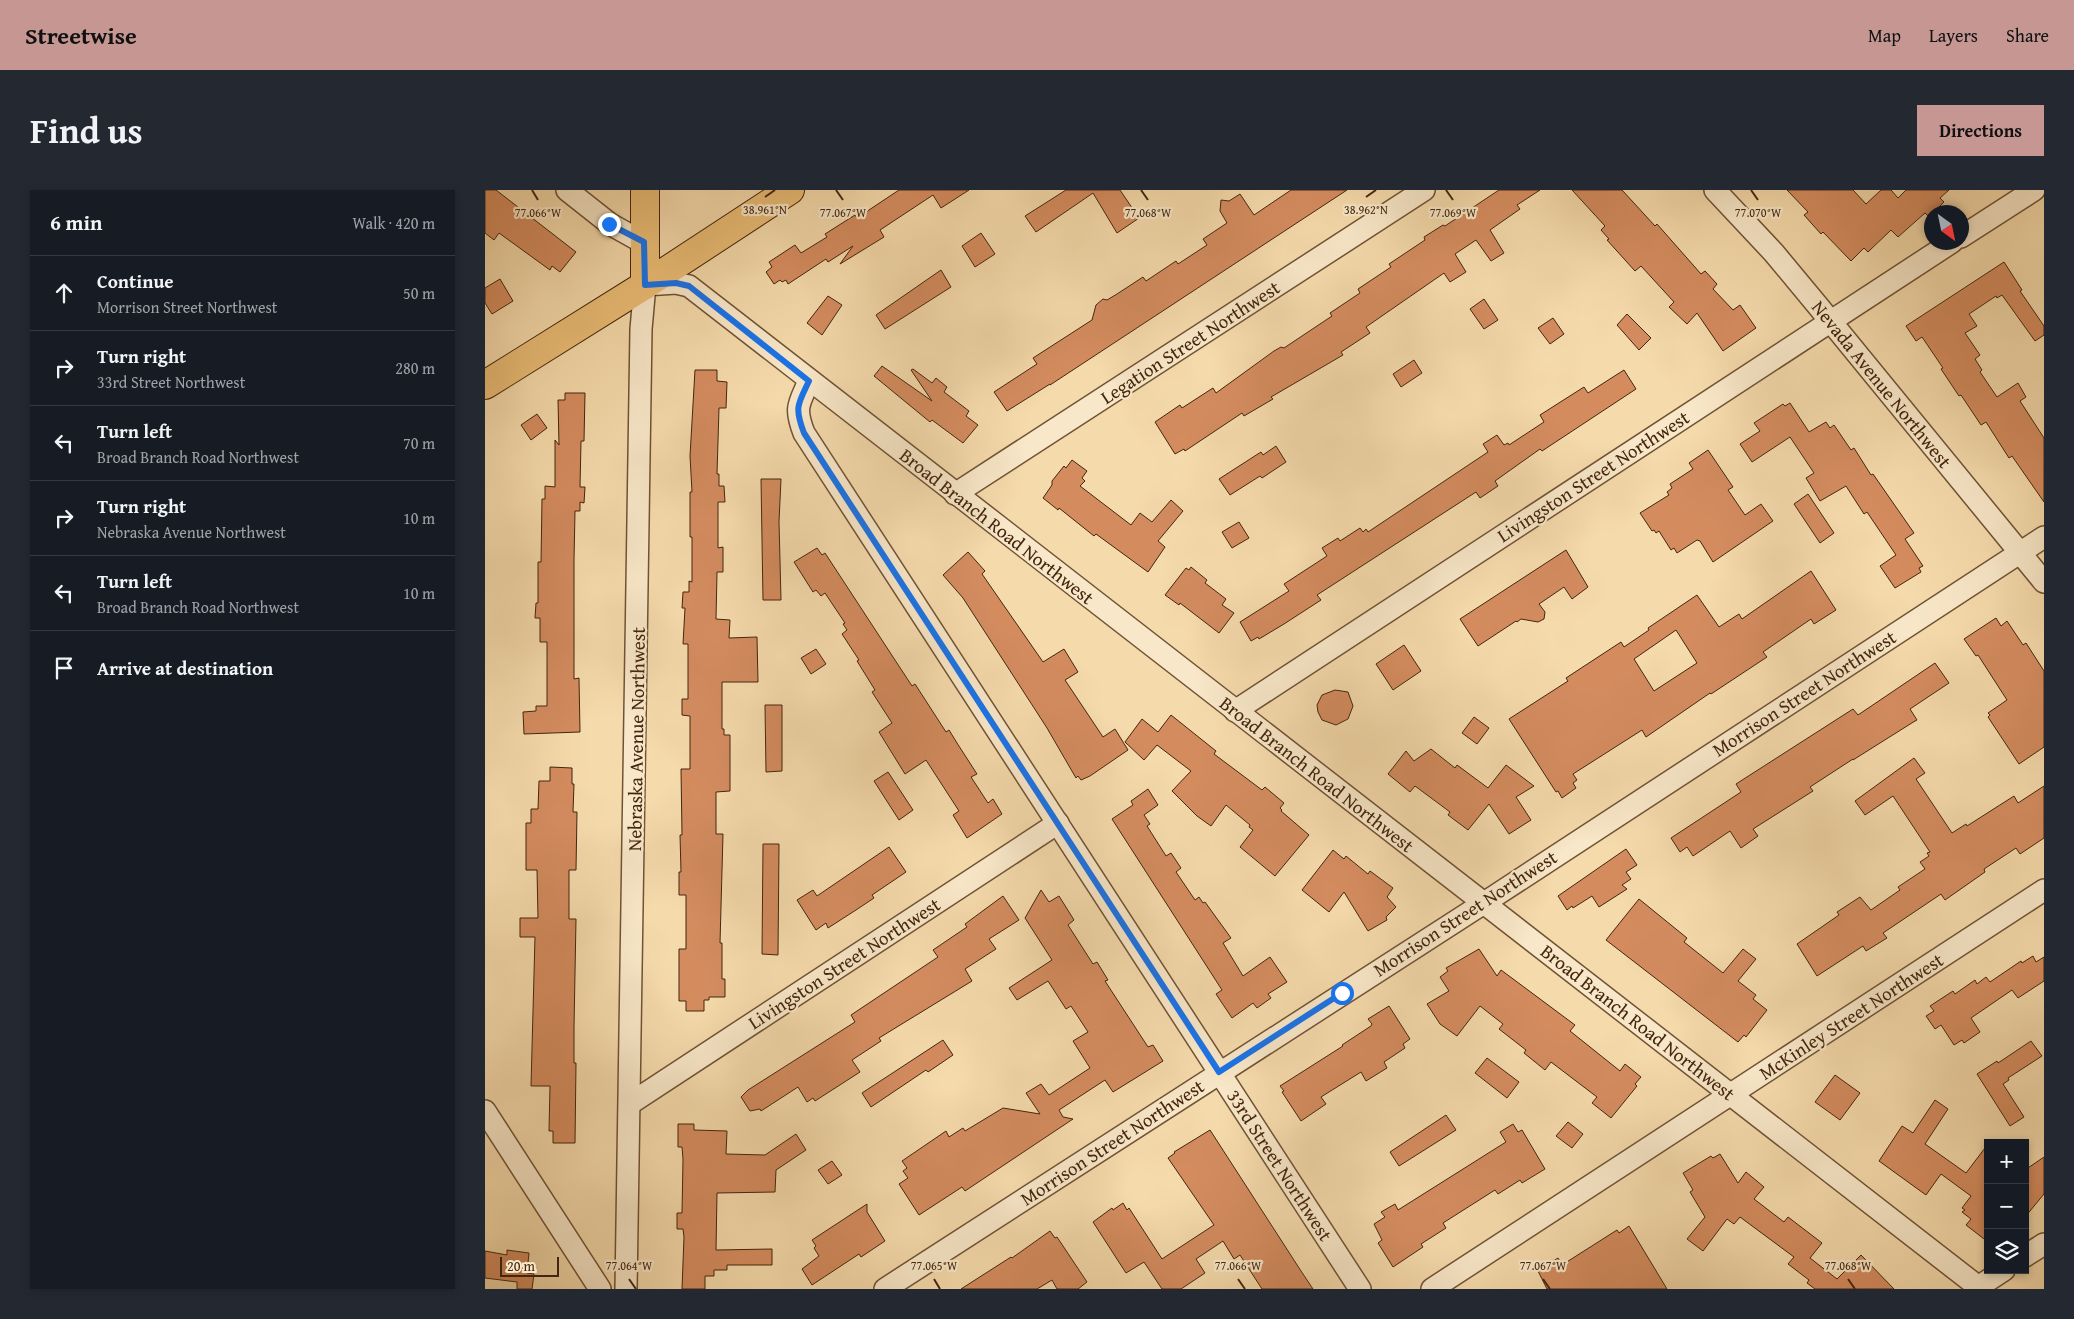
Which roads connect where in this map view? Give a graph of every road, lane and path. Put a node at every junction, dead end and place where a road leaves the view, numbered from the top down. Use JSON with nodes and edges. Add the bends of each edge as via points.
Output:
{"nodes":[{"id":1,"x":567,"y":190,"type":"edge"},
{"id":2,"x":645,"y":190,"type":"edge"},
{"id":3,"x":790,"y":190,"type":"edge"},
{"id":4,"x":1424,"y":190,"type":"edge"},
{"id":5,"x":1715,"y":190,"type":"edge"},
{"id":6,"x":2034,"y":190,"type":"edge"},
{"id":7,"x":1969,"y":232,"type":"edge"},
{"id":8,"x":644,"y":242,"type":"junction"},
{"id":9,"x":1941,"y":250,"type":"edge"},
{"id":10,"x":645,"y":285,"type":"junction"},
{"id":11,"x":1831,"y":321,"type":"junction"},
{"id":12,"x":809,"y":381,"type":"junction"},
{"id":13,"x":485,"y":386,"type":"edge"},
{"id":14,"x":955,"y":494,"type":"junction"},
{"id":15,"x":2044,"y":537,"type":"edge"},
{"id":16,"x":2020,"y":553,"type":"junction"},
{"id":17,"x":2044,"y":582,"type":"edge"},
{"id":18,"x":1235,"y":711,"type":"junction"},
{"id":19,"x":1058,"y":823,"type":"junction"},
{"id":20,"x":2044,"y":890,"type":"edge"},
{"id":21,"x":1483,"y":903,"type":"junction"},
{"id":22,"x":1219,"y":1072,"type":"junction"},
{"id":23,"x":1731,"y":1094,"type":"junction"},
{"id":24,"x":631,"y":1104,"type":"junction"},
{"id":25,"x":485,"y":1111,"type":"edge"},
{"id":26,"x":2044,"y":1244,"type":"edge"},
{"id":27,"x":2029,"y":1253,"type":"edge"},
{"id":28,"x":1998,"y":1274,"type":"edge"},
{"id":29,"x":1978,"y":1288,"type":"edge"},
{"id":30,"x":600,"y":1289,"type":"edge"},
{"id":31,"x":626,"y":1289,"type":"edge"},
{"id":32,"x":885,"y":1289,"type":"edge"},
{"id":33,"x":1361,"y":1289,"type":"edge"},
{"id":34,"x":1432,"y":1289,"type":"edge"}],
"edges":[{"from":1,"to":8,"type":"street","via":[[609,224]]},
{"from":2,"to":8,"type":"main road","name":"Nebraska Avenue Northwest"},
{"from":3,"to":10,"type":"main road"},
{"from":4,"to":14,"type":"street","name":"Legation Street Northwest"},
{"from":5,"to":11,"type":"street","name":"Nevada Avenue Northwest"},
{"from":6,"to":7,"type":"street"},
{"from":8,"to":10,"type":"main road","name":"Nebraska Avenue Northwest"},
{"from":9,"to":11,"type":"street","name":"Livingston Street Northwest"},
{"from":10,"to":12,"type":"street","name":"Broad Branch Road Northwest","via":[[676,283],[689,286]]},
{"from":10,"to":13,"type":"main road"},
{"from":10,"to":24,"type":"street","name":"Nebraska Avenue Northwest","via":[[641,329]]},
{"from":11,"to":16,"type":"street","name":"Nevada Avenue Northwest"},
{"from":11,"to":18,"type":"street","name":"Livingston Street Northwest"},
{"from":12,"to":14,"type":"street","name":"Broad Branch Road Northwest"},
{"from":12,"to":19,"type":"street","name":"33rd Street Northwest","via":[[797,407],[804,433]]},
{"from":14,"to":18,"type":"street","name":"Broad Branch Road Northwest"},
{"from":15,"to":16,"type":"street","name":"Morrison Street Northwest"},
{"from":16,"to":17,"type":"street","name":"Nevada Avenue Northwest"},
{"from":16,"to":21,"type":"street","name":"Morrison Street Northwest"},
{"from":18,"to":21,"type":"street","name":"Broad Branch Road Northwest"},
{"from":19,"to":22,"type":"street","name":"33rd Street Northwest"},
{"from":19,"to":24,"type":"street","name":"Livingston Street Northwest"},
{"from":20,"to":23,"type":"street","name":"McKinley Street Northwest"},
{"from":21,"to":22,"type":"street","name":"Morrison Street Northwest"},
{"from":21,"to":23,"type":"street","name":"Broad Branch Road Northwest"},
{"from":22,"to":32,"type":"street","name":"Morrison Street Northwest"},
{"from":22,"to":33,"type":"street","name":"33rd Street Northwest"},
{"from":23,"to":29,"type":"street","name":"Broad Branch Road Northwest"},
{"from":23,"to":34,"type":"street","name":"McKinley Street Northwest"},
{"from":24,"to":31,"type":"street","name":"Nebraska Avenue Northwest"},
{"from":25,"to":30,"type":"street"},
{"from":26,"to":27,"type":"street"},
{"from":28,"to":29,"type":"street"}]}
